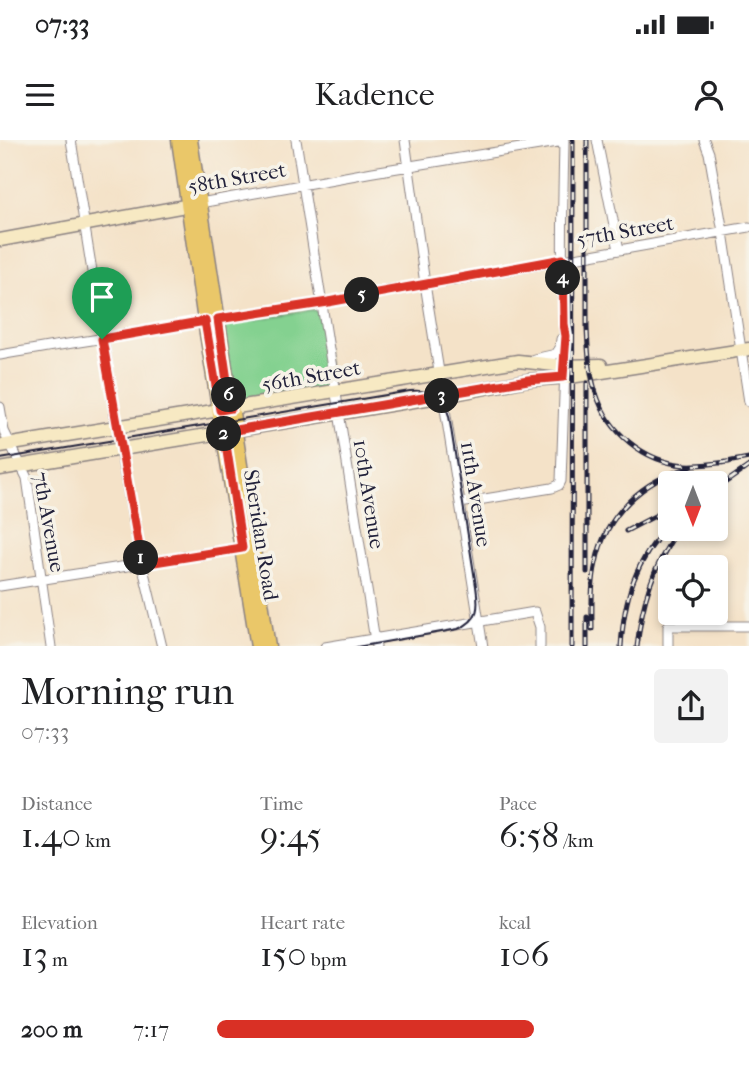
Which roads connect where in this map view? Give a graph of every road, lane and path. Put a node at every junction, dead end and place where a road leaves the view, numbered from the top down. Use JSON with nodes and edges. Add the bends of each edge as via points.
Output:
{"nodes":[{"id":1,"x":71,"y":140,"type":"edge"},
{"id":2,"x":179,"y":140,"type":"edge"},
{"id":3,"x":190,"y":140,"type":"edge"},
{"id":4,"x":296,"y":140,"type":"edge"},
{"id":5,"x":405,"y":140,"type":"edge"},
{"id":6,"x":597,"y":140,"type":"edge"},
{"id":7,"x":704,"y":140,"type":"edge"},
{"id":8,"x":564,"y":141,"type":"edge"},
{"id":9,"x":408,"y":167,"type":"junction"},
{"id":10,"x":303,"y":185,"type":"junction"},
{"id":11,"x":195,"y":205,"type":"junction"},
{"id":12,"x":85,"y":225,"type":"junction"},
{"id":13,"x":749,"y":227,"type":"edge"},
{"id":14,"x":723,"y":232,"type":"junction"},
{"id":15,"x":0,"y":240,"type":"edge"},
{"id":16,"x":619,"y":250,"type":"junction"},
{"id":17,"x":563,"y":259,"type":"junction"},
{"id":18,"x":425,"y":284,"type":"junction"},
{"id":19,"x":321,"y":303,"type":"junction"},
{"id":20,"x":211,"y":320,"type":"junction"},
{"id":21,"x":564,"y":324,"type":"junction"},
{"id":22,"x":102,"y":339,"type":"junction"},
{"id":23,"x":745,"y":349,"type":"edge"},
{"id":24,"x":0,"y":355,"type":"edge"},
{"id":25,"x":527,"y":361,"type":"junction"},
{"id":26,"x":564,"y":372,"type":"junction"},
{"id":27,"x":440,"y":373,"type":"junction"},
{"id":28,"x":335,"y":391,"type":"junction"},
{"id":29,"x":444,"y":396,"type":"junction"},
{"id":30,"x":749,"y":402,"type":"edge"},
{"id":31,"x":0,"y":407,"type":"edge"},
{"id":32,"x":225,"y":409,"type":"junction"},
{"id":33,"x":339,"y":413,"type":"junction"},
{"id":34,"x":117,"y":428,"type":"junction"},
{"id":35,"x":229,"y":431,"type":"junction"},
{"id":36,"x":5,"y":445,"type":"edge"},
{"id":37,"x":121,"y":450,"type":"junction"},
{"id":38,"x":21,"y":466,"type":"junction"},
{"id":39,"x":0,"y":469,"type":"edge"},
{"id":40,"x":460,"y":503,"type":"junction"},
{"id":41,"x":242,"y":548,"type":"junction"},
{"id":42,"x":142,"y":564,"type":"junction"},
{"id":43,"x":41,"y":580,"type":"junction"},
{"id":44,"x":0,"y":586,"type":"edge"},
{"id":45,"x":478,"y":621,"type":"junction"},
{"id":46,"x":749,"y":626,"type":"edge"},
{"id":47,"x":375,"y":643,"type":"edge"},
{"id":48,"x":51,"y":646,"type":"edge"},
{"id":49,"x":162,"y":646,"type":"edge"},
{"id":50,"x":258,"y":646,"type":"edge"},
{"id":51,"x":268,"y":646,"type":"edge"},
{"id":52,"x":325,"y":646,"type":"edge"},
{"id":53,"x":483,"y":646,"type":"edge"},
{"id":54,"x":540,"y":646,"type":"edge"},
{"id":55,"x":668,"y":646,"type":"edge"}],
"edges":[{"from":1,"to":12,"type":"street"},
{"from":2,"to":11,"type":"main road","name":"Sheridan Road"},
{"from":3,"to":11,"type":"main road","name":"Sheridan Road"},
{"from":4,"to":10,"type":"street","name":"10th Avenue"},
{"from":5,"to":9,"type":"street","name":"11th Avenue"},
{"from":6,"to":16,"type":"street"},
{"from":7,"to":14,"type":"street"},
{"from":8,"to":9,"type":"street","name":"58th Street"},
{"from":8,"to":17,"type":"street"},
{"from":9,"to":10,"type":"street","name":"58th Street"},
{"from":9,"to":18,"type":"street","name":"11th Avenue"},
{"from":10,"to":11,"type":"street","name":"58th Street"},
{"from":10,"to":19,"type":"street","name":"10th Avenue"},
{"from":11,"to":12,"type":"street","name":"58th Street"},
{"from":11,"to":20,"type":"main road","name":"Sheridan Road"},
{"from":12,"to":15,"type":"street","name":"58th Street"},
{"from":12,"to":22,"type":"street"},
{"from":13,"to":14,"type":"street","name":"57th Street"},
{"from":14,"to":16,"type":"street","name":"57th Street"},
{"from":14,"to":23,"type":"street"},
{"from":16,"to":17,"type":"street","name":"57th Street"},
{"from":17,"to":18,"type":"street","name":"57th Street"},
{"from":17,"to":21,"type":"street"},
{"from":18,"to":19,"type":"street","name":"57th Street"},
{"from":18,"to":27,"type":"street","name":"11th Avenue"},
{"from":19,"to":20,"type":"street","name":"57th Street"},
{"from":19,"to":28,"type":"street","name":"10th Avenue"},
{"from":20,"to":22,"type":"street","name":"57th Street"},
{"from":20,"to":32,"type":"main road","name":"Sheridan Road"},
{"from":21,"to":25,"type":"street","via":[[557,353]]},
{"from":21,"to":26,"type":"street"},
{"from":22,"to":24,"type":"street","name":"57th Street"},
{"from":22,"to":34,"type":"street"},
{"from":23,"to":26,"type":"street","name":"56th Street"},
{"from":23,"to":30,"type":"street"},
{"from":25,"to":26,"type":"street","name":"56th Street"},
{"from":25,"to":27,"type":"street","name":"56th Street"},
{"from":26,"to":29,"type":"street","name":"56th Street"},
{"from":26,"to":40,"type":"street","via":[[560,484]]},
{"from":27,"to":28,"type":"street","name":"56th Street"},
{"from":27,"to":29,"type":"street","name":"11th Avenue"},
{"from":28,"to":32,"type":"street","name":"56th Street"},
{"from":28,"to":33,"type":"street","name":"10th Avenue"},
{"from":29,"to":33,"type":"street","name":"56th Street"},
{"from":29,"to":40,"type":"street","name":"11th Avenue"},
{"from":31,"to":36,"type":"street","name":"7th Avenue"},
{"from":32,"to":34,"type":"street","name":"56th Street"},
{"from":32,"to":35,"type":"main road","name":"Sheridan Road"},
{"from":33,"to":35,"type":"street","name":"56th Street"},
{"from":33,"to":47,"type":"street","name":"10th Avenue"},
{"from":34,"to":36,"type":"street","name":"56th Street"},
{"from":34,"to":37,"type":"street"},
{"from":35,"to":37,"type":"street","name":"56th Street"},
{"from":35,"to":41,"type":"main road","name":"Sheridan Road"},
{"from":35,"to":51,"type":"main road","name":"Sheridan Road"},
{"from":36,"to":38,"type":"street","name":"7th Avenue"},
{"from":37,"to":38,"type":"street","name":"56th Street"},
{"from":37,"to":42,"type":"street"},
{"from":38,"to":39,"type":"street","name":"56th Street"},
{"from":38,"to":43,"type":"street","name":"7th Avenue","via":[[27,478]]},
{"from":40,"to":45,"type":"street","name":"11th Avenue"},
{"from":41,"to":42,"type":"street"},
{"from":41,"to":50,"type":"main road","name":"Sheridan Road"},
{"from":42,"to":43,"type":"street"},
{"from":42,"to":49,"type":"street"},
{"from":43,"to":44,"type":"street"},
{"from":43,"to":48,"type":"street","name":"7th Avenue"},
{"from":45,"to":47,"type":"street"},
{"from":45,"to":53,"type":"street","name":"11th Avenue"},
{"from":45,"to":54,"type":"street","via":[[535,612]]},
{"from":46,"to":55,"type":"street","via":[[668,626]]},
{"from":47,"to":52,"type":"street"}]}
